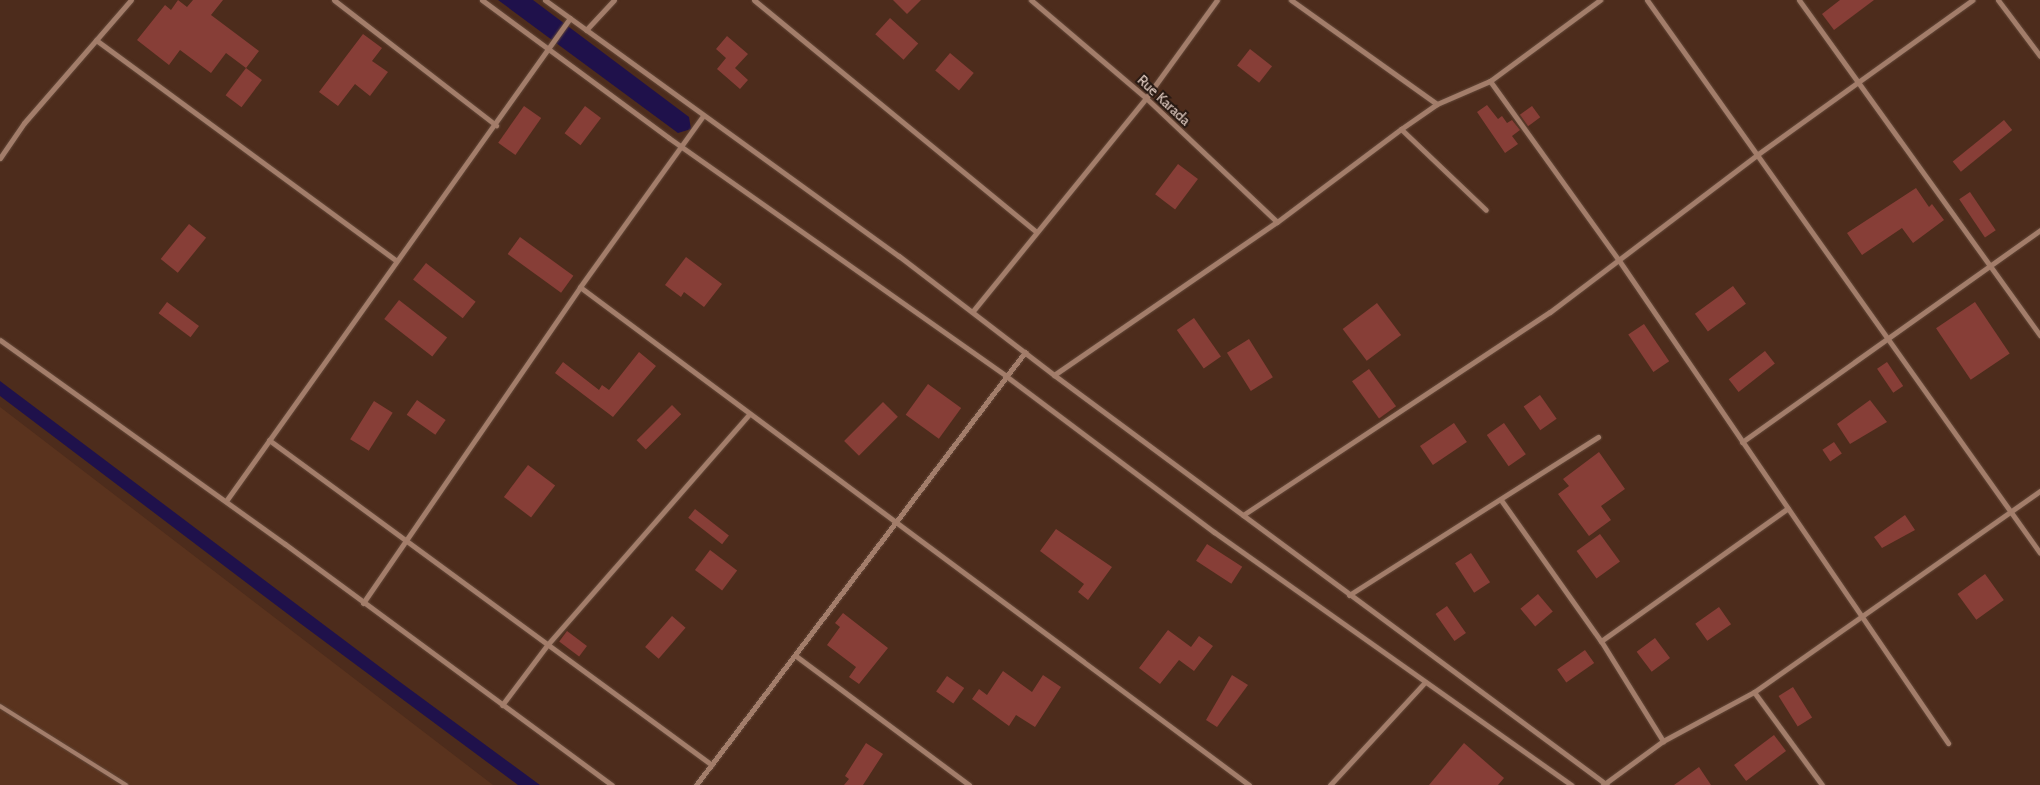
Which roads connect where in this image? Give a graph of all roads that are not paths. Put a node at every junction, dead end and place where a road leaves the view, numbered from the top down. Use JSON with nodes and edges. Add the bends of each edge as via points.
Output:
{"nodes":[{"id":1,"x":131,"y":0,"type":"edge"},
{"id":2,"x":334,"y":0,"type":"edge"},
{"id":3,"x":482,"y":0,"type":"edge"},
{"id":4,"x":545,"y":0,"type":"edge"},
{"id":5,"x":614,"y":0,"type":"edge"},
{"id":6,"x":754,"y":0,"type":"edge"},
{"id":7,"x":1030,"y":0,"type":"edge"},
{"id":8,"x":1218,"y":0,"type":"edge"},
{"id":9,"x":1291,"y":0,"type":"edge"},
{"id":10,"x":1600,"y":0,"type":"edge"},
{"id":11,"x":1646,"y":0,"type":"edge"},
{"id":12,"x":1799,"y":0,"type":"edge"},
{"id":13,"x":1972,"y":0,"type":"edge"},
{"id":14,"x":1998,"y":0,"type":"edge"},
{"id":15,"x":570,"y":18,"type":"junction"},
{"id":16,"x":586,"y":30,"type":"junction"},
{"id":17,"x":96,"y":40,"type":"junction"},
{"id":18,"x":548,"y":49,"type":"junction"},
{"id":19,"x":2040,"y":56,"type":"edge"},
{"id":20,"x":1490,"y":81,"type":"junction"},
{"id":21,"x":1856,"y":82,"type":"junction"},
{"id":22,"x":1146,"y":98,"type":"junction"},
{"id":23,"x":1437,"y":104,"type":"junction"},
{"id":24,"x":703,"y":116,"type":"junction"},
{"id":25,"x":496,"y":124,"type":"junction"},
{"id":26,"x":1401,"y":129,"type":"junction"},
{"id":27,"x":682,"y":145,"type":"junction"},
{"id":28,"x":1758,"y":154,"type":"junction"},
{"id":29,"x":0,"y":158,"type":"edge"},
{"id":30,"x":1486,"y":210,"type":"dead end"},
{"id":31,"x":1277,"y":222,"type":"junction"},
{"id":32,"x":2040,"y":230,"type":"edge"},
{"id":33,"x":1036,"y":232,"type":"junction"},
{"id":34,"x":1618,"y":259,"type":"junction"},
{"id":35,"x":396,"y":260,"type":"junction"},
{"id":36,"x":1991,"y":265,"type":"junction"},
{"id":37,"x":580,"y":287,"type":"junction"},
{"id":38,"x":973,"y":311,"type":"junction"},
{"id":39,"x":2040,"y":336,"type":"edge"},
{"id":40,"x":1889,"y":338,"type":"junction"},
{"id":41,"x":0,"y":340,"type":"edge"},
{"id":42,"x":1025,"y":352,"type":"junction"},
{"id":43,"x":1054,"y":375,"type":"junction"},
{"id":44,"x":1006,"y":376,"type":"junction"},
{"id":45,"x":749,"y":414,"type":"junction"},
{"id":46,"x":1598,"y":437,"type":"dead end"},
{"id":47,"x":269,"y":440,"type":"junction"},
{"id":48,"x":1742,"y":442,"type":"junction"},
{"id":49,"x":2040,"y":491,"type":"edge"},
{"id":50,"x":1501,"y":500,"type":"junction"},
{"id":51,"x":226,"y":501,"type":"junction"},
{"id":52,"x":1788,"y":508,"type":"junction"},
{"id":53,"x":2011,"y":512,"type":"junction"},
{"id":54,"x":1244,"y":515,"type":"junction"},
{"id":55,"x":896,"y":523,"type":"junction"},
{"id":56,"x":406,"y":540,"type":"junction"},
{"id":57,"x":2040,"y":553,"type":"edge"},
{"id":58,"x":1349,"y":595,"type":"junction"},
{"id":59,"x":363,"y":603,"type":"junction"},
{"id":60,"x":1861,"y":617,"type":"junction"},
{"id":61,"x":1601,"y":641,"type":"junction"},
{"id":62,"x":548,"y":644,"type":"junction"},
{"id":63,"x":796,"y":656,"type":"junction"},
{"id":64,"x":1424,"y":683,"type":"junction"},
{"id":65,"x":1754,"y":692,"type":"junction"},
{"id":66,"x":502,"y":705,"type":"junction"},
{"id":67,"x":0,"y":706,"type":"edge"},
{"id":68,"x":1663,"y":740,"type":"junction"},
{"id":69,"x":1948,"y":743,"type":"dead end"},
{"id":70,"x":712,"y":765,"type":"junction"},
{"id":71,"x":1605,"y":784,"type":"edge"},
{"id":72,"x":126,"y":785,"type":"edge"},
{"id":73,"x":612,"y":785,"type":"edge"},
{"id":74,"x":696,"y":785,"type":"edge"},
{"id":75,"x":969,"y":785,"type":"edge"},
{"id":76,"x":1249,"y":785,"type":"edge"},
{"id":77,"x":1330,"y":785,"type":"edge"},
{"id":78,"x":1571,"y":785,"type":"edge"},
{"id":79,"x":1822,"y":785,"type":"edge"}],
"edges":[{"from":1,"to":17,"type":"street"},
{"from":2,"to":25,"type":"street"},
{"from":3,"to":18,"type":"street"},
{"from":4,"to":15,"type":"street"},
{"from":5,"to":16,"type":"street"},
{"from":6,"to":33,"type":"street"},
{"from":7,"to":22,"type":"street","name":"Rue Karada"},
{"from":8,"to":22,"type":"street"},
{"from":9,"to":23,"type":"street"},
{"from":10,"to":20,"type":"street"},
{"from":11,"to":28,"type":"street"},
{"from":12,"to":21,"type":"street"},
{"from":13,"to":21,"type":"street"},
{"from":14,"to":19,"type":"street"},
{"from":15,"to":16,"type":"street"},
{"from":15,"to":18,"type":"street"},
{"from":16,"to":24,"type":"street"},
{"from":17,"to":29,"type":"street","via":[[24,123]]},
{"from":17,"to":35,"type":"street"},
{"from":18,"to":25,"type":"street"},
{"from":18,"to":27,"type":"street"},
{"from":20,"to":23,"type":"street"},
{"from":20,"to":34,"type":"street"},
{"from":21,"to":28,"type":"street"},
{"from":21,"to":36,"type":"street"},
{"from":22,"to":31,"type":"street","name":"Rue Karada"},
{"from":22,"to":33,"type":"street"},
{"from":23,"to":26,"type":"street"},
{"from":24,"to":27,"type":"street"},
{"from":24,"to":38,"type":"street"},
{"from":25,"to":35,"type":"street"},
{"from":26,"to":30,"type":"street"},
{"from":26,"to":31,"type":"street"},
{"from":27,"to":37,"type":"street"},
{"from":27,"to":44,"type":"street"},
{"from":28,"to":34,"type":"street"},
{"from":28,"to":40,"type":"street"},
{"from":31,"to":43,"type":"street"},
{"from":32,"to":36,"type":"street"},
{"from":33,"to":38,"type":"street"},
{"from":34,"to":48,"type":"street"},
{"from":34,"to":54,"type":"street","via":[[1550,312]]},
{"from":35,"to":47,"type":"street"},
{"from":36,"to":39,"type":"street"},
{"from":36,"to":40,"type":"street"},
{"from":37,"to":45,"type":"street"},
{"from":37,"to":56,"type":"street"},
{"from":38,"to":42,"type":"street"},
{"from":40,"to":48,"type":"street"},
{"from":40,"to":53,"type":"street"},
{"from":41,"to":51,"type":"street"},
{"from":42,"to":43,"type":"street"},
{"from":42,"to":44,"type":"street"},
{"from":43,"to":54,"type":"street"},
{"from":44,"to":55,"type":"street"},
{"from":44,"to":64,"type":"street","via":[[1214,532]]},
{"from":45,"to":55,"type":"street"},
{"from":45,"to":62,"type":"street"},
{"from":46,"to":50,"type":"street"},
{"from":47,"to":51,"type":"street"},
{"from":47,"to":56,"type":"street"},
{"from":48,"to":52,"type":"street"},
{"from":49,"to":53,"type":"street"},
{"from":50,"to":58,"type":"street"},
{"from":50,"to":61,"type":"street"},
{"from":51,"to":59,"type":"street"},
{"from":52,"to":60,"type":"street"},
{"from":52,"to":61,"type":"street"},
{"from":53,"to":57,"type":"street"},
{"from":53,"to":60,"type":"street"},
{"from":54,"to":58,"type":"street"},
{"from":55,"to":63,"type":"street"},
{"from":55,"to":76,"type":"street"},
{"from":56,"to":59,"type":"street"},
{"from":56,"to":62,"type":"street"},
{"from":58,"to":71,"type":"street"},
{"from":59,"to":66,"type":"street"},
{"from":60,"to":65,"type":"street"},
{"from":60,"to":69,"type":"street"},
{"from":61,"to":68,"type":"street"},
{"from":62,"to":66,"type":"street"},
{"from":62,"to":70,"type":"street"},
{"from":63,"to":70,"type":"street"},
{"from":63,"to":75,"type":"street"},
{"from":64,"to":77,"type":"street"},
{"from":64,"to":78,"type":"street"},
{"from":65,"to":68,"type":"street"},
{"from":65,"to":79,"type":"street"},
{"from":66,"to":73,"type":"street"},
{"from":67,"to":72,"type":"lane"},
{"from":68,"to":71,"type":"street"},
{"from":70,"to":74,"type":"street"}]}
